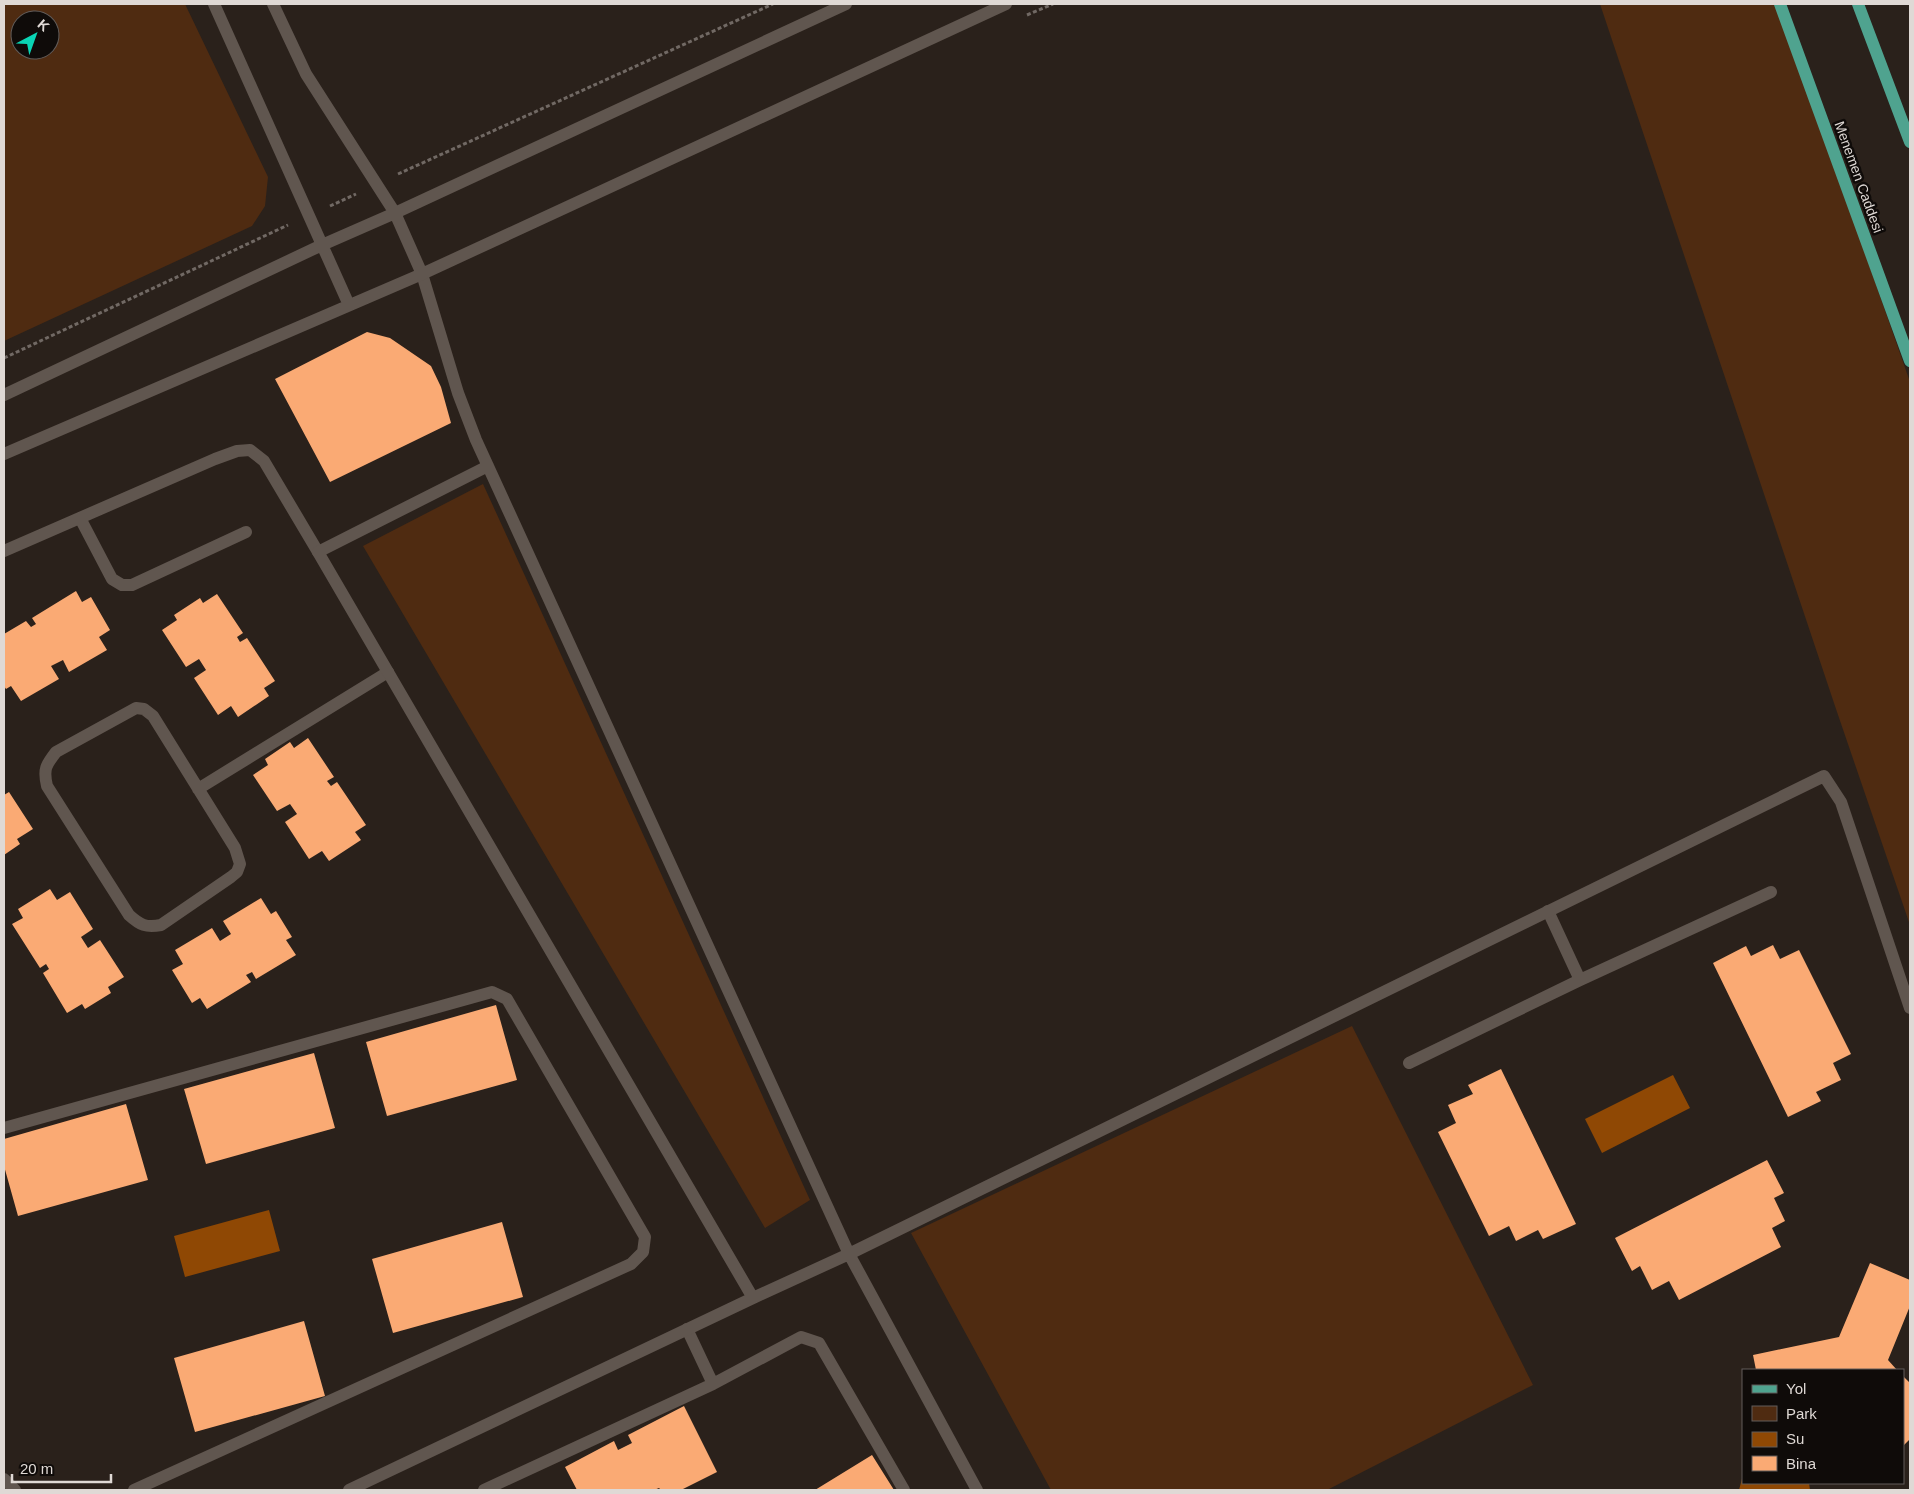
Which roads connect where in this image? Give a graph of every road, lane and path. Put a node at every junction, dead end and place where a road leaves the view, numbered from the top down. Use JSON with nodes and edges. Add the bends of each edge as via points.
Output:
{"nodes":[{"id":1,"x":214,"y":4,"type":"edge"},
{"id":2,"x":273,"y":4,"type":"edge"},
{"id":3,"x":846,"y":4,"type":"edge"},
{"id":4,"x":1006,"y":4,"type":"edge"},
{"id":5,"x":1780,"y":4,"type":"edge"},
{"id":6,"x":1858,"y":4,"type":"edge"},
{"id":7,"x":1910,"y":142,"type":"edge"},
{"id":8,"x":395,"y":213,"type":"junction"},
{"id":9,"x":322,"y":245,"type":"junction"},
{"id":10,"x":422,"y":274,"type":"junction"},
{"id":11,"x":349,"y":305,"type":"junction"},
{"id":12,"x":1910,"y":361,"type":"edge"},
{"id":13,"x":4,"y":395,"type":"edge"},
{"id":14,"x":4,"y":454,"type":"edge"},
{"id":15,"x":488,"y":466,"type":"junction"},
{"id":16,"x":80,"y":518,"type":"junction"},
{"id":17,"x":246,"y":532,"type":"dead end"},
{"id":18,"x":4,"y":550,"type":"edge"},
{"id":19,"x":318,"y":552,"type":"junction"},
{"id":20,"x":388,"y":672,"type":"junction"},
{"id":21,"x":198,"y":789,"type":"junction"},
{"id":22,"x":1771,"y":892,"type":"dead end"},
{"id":23,"x":1548,"y":911,"type":"junction"},
{"id":24,"x":1580,"y":980,"type":"junction"},
{"id":25,"x":1910,"y":1008,"type":"edge"},
{"id":26,"x":1409,"y":1063,"type":"dead end"},
{"id":27,"x":4,"y":1128,"type":"edge"},
{"id":28,"x":849,"y":1254,"type":"junction"},
{"id":29,"x":753,"y":1298,"type":"junction"},
{"id":30,"x":687,"y":1329,"type":"junction"},
{"id":31,"x":713,"y":1384,"type":"junction"},
{"id":32,"x":4,"y":1479,"type":"edge"},
{"id":33,"x":15,"y":1490,"type":"edge"},
{"id":34,"x":134,"y":1490,"type":"edge"},
{"id":35,"x":349,"y":1490,"type":"edge"},
{"id":36,"x":484,"y":1490,"type":"edge"},
{"id":37,"x":904,"y":1490,"type":"edge"},
{"id":38,"x":977,"y":1490,"type":"edge"}],
"edges":[{"from":1,"to":9,"type":"street"},
{"from":2,"to":8,"type":"street","via":[[306,74]]},
{"from":3,"to":8,"type":"street"},
{"from":4,"to":10,"type":"street"},
{"from":5,"to":12,"type":"main road","name":"Menemen Caddesi"},
{"from":6,"to":7,"type":"main road"},
{"from":8,"to":9,"type":"street"},
{"from":8,"to":10,"type":"street"},
{"from":9,"to":11,"type":"street"},
{"from":9,"to":13,"type":"street"},
{"from":10,"to":11,"type":"street"},
{"from":10,"to":15,"type":"street","via":[[458,393]]},
{"from":11,"to":14,"type":"street"},
{"from":15,"to":19,"type":"street"},
{"from":15,"to":28,"type":"street"},
{"from":16,"to":17,"type":"street","via":[[112,579],[132,586]]},
{"from":16,"to":18,"type":"street"},
{"from":16,"to":19,"type":"street","via":[[215,459],[250,450],[264,460]]},
{"from":19,"to":20,"type":"street"},
{"from":20,"to":21,"type":"street"},
{"from":20,"to":29,"type":"street"},
{"from":21,"to":21,"type":"street","via":[[235,848],[240,864],[231,878],[161,925],[150,927],[141,926],[129,916],[47,786],[44,773],[56,752],[136,708],[144,709],[153,716]]},
{"from":22,"to":24,"type":"street"},
{"from":23,"to":24,"type":"street"},
{"from":23,"to":25,"type":"street","via":[[1824,776],[1841,802]]},
{"from":23,"to":28,"type":"street"},
{"from":24,"to":26,"type":"street"},
{"from":27,"to":34,"type":"street","via":[[492,992],[507,999],[645,1237],[644,1252],[631,1264]]},
{"from":28,"to":29,"type":"street"},
{"from":28,"to":38,"type":"street"},
{"from":29,"to":30,"type":"street"},
{"from":30,"to":31,"type":"street"},
{"from":30,"to":35,"type":"street"},
{"from":31,"to":36,"type":"street"},
{"from":31,"to":37,"type":"street","via":[[801,1337],[819,1343]]},
{"from":32,"to":33,"type":"street"}]}
